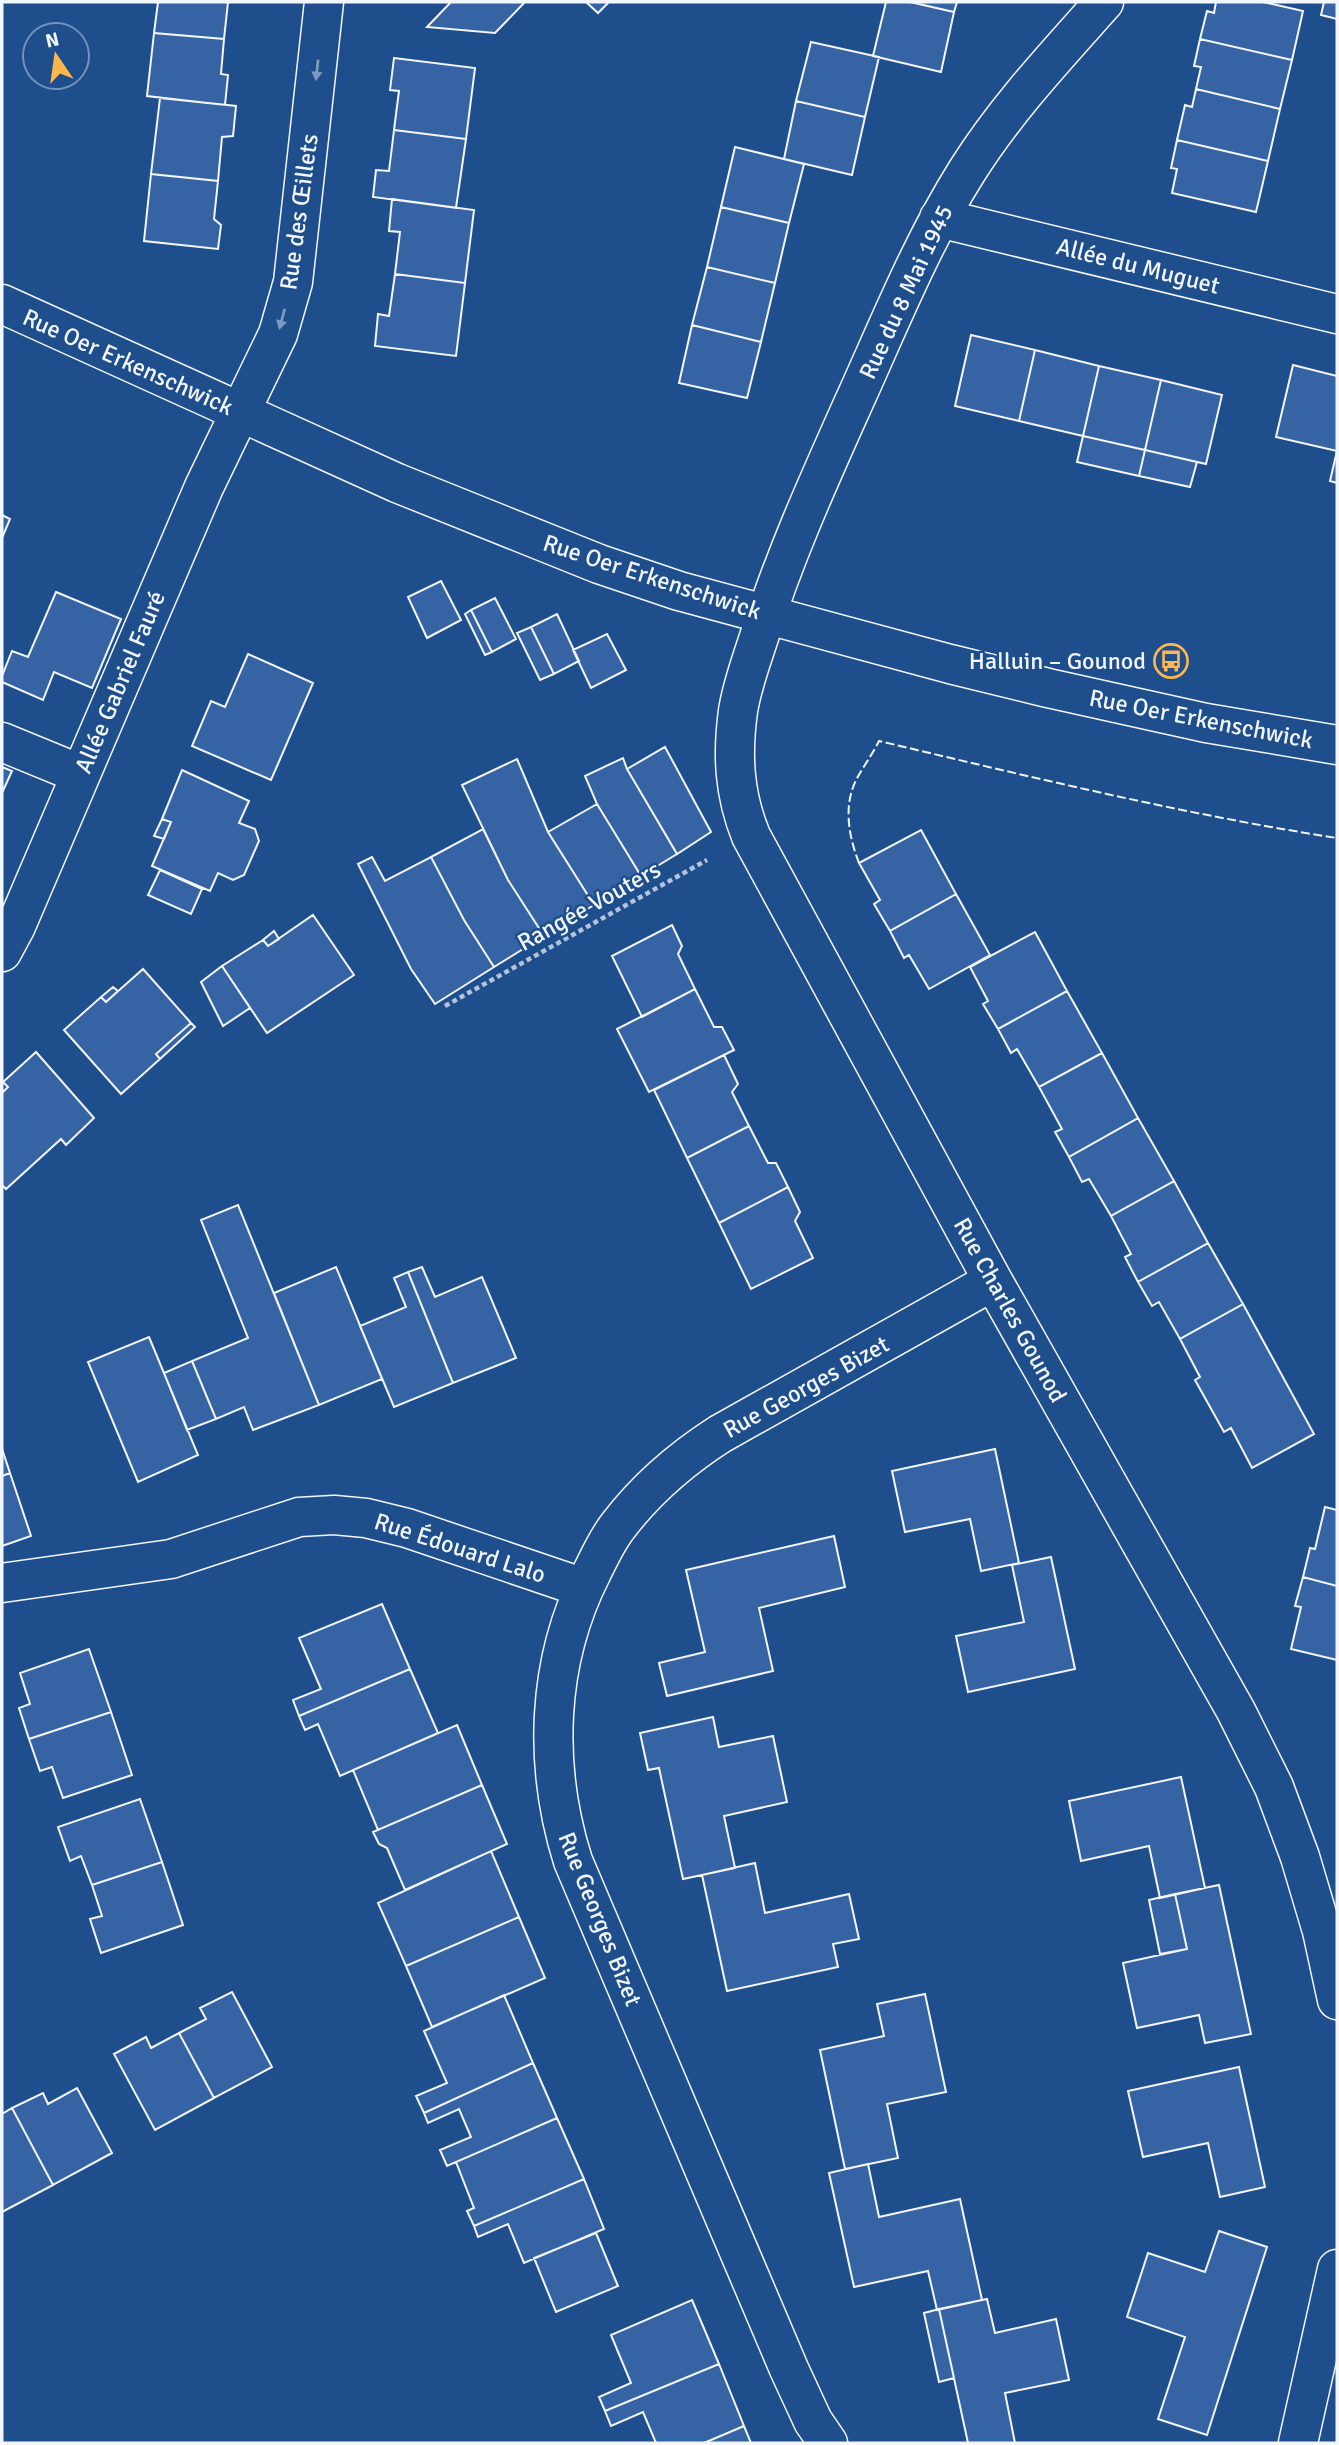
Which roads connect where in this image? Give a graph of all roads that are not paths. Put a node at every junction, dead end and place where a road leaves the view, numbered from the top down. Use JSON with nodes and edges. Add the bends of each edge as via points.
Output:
{"nodes":[{"id":1,"x":324,"y":2,"type":"edge"},
{"id":2,"x":1104,"y":2,"type":"edge"},
{"id":3,"x":939,"y":218,"type":"junction"},
{"id":4,"x":2,"y":304,"type":"edge"},
{"id":5,"x":1337,"y":314,"type":"edge"},
{"id":6,"x":240,"y":412,"type":"junction"},
{"id":7,"x":766,"y":615,"type":"junction"},
{"id":8,"x":2,"y":741,"type":"edge"},
{"id":9,"x":1337,"y":745,"type":"edge"},
{"id":10,"x":80,"y":774,"type":"junction"},
{"id":11,"x":2,"y":952,"type":"edge"},
{"id":12,"x":993,"y":1282,"type":"junction"},
{"id":13,"x":2,"y":1583,"type":"edge"},
{"id":14,"x":584,"y":1588,"type":"junction"},
{"id":15,"x":1337,"y":2000,"type":"edge"},
{"id":16,"x":1337,"y":2269,"type":"edge"},
{"id":17,"x":828,"y":2443,"type":"edge"},
{"id":18,"x":1298,"y":2443,"type":"edge"}],
"edges":[{"from":1,"to":6,"type":"street","name":"Rue des Œillets","one_way":true,"via":[[293,282],[278,334]]},
{"from":2,"to":3,"type":"street","name":"Rue du 8 Mai 1945","via":[[1004,117]]},
{"from":3,"to":5,"type":"street","name":"Allée du Muguet"},
{"from":3,"to":7,"type":"street","name":"Rue du 8 Mai 1945","via":[[804,513]]},
{"from":4,"to":6,"type":"street","name":"Rue Oer Erkenschwick"},
{"from":6,"to":7,"type":"street","name":"Rue Oer Erkenschwick","via":[[530,537],[679,591]]},
{"from":6,"to":10,"type":"street","name":"Allée Gabriel Fauré"},
{"from":7,"to":9,"type":"street","name":"Rue Oer Erkenschwick","via":[[1128,707]]},
{"from":7,"to":12,"type":"street","name":"Rue Charles Gounod","via":[[746,677],[735,737],[736,787],[742,814]]},
{"from":8,"to":10,"type":"street"},
{"from":10,"to":11,"type":"street","name":"Allée Gabriel Fauré"},
{"from":12,"to":14,"type":"street","name":"Rue Georges Bizet","via":[[720,1434],[681,1461],[618,1527]]},
{"from":12,"to":15,"type":"street","name":"Rue Charles Gounod","via":[[1229,1699],[1273,1787],[1300,1857]]},
{"from":13,"to":14,"type":"street","name":"Rue Édouard Lalo","via":[[170,1559],[299,1517],[334,1515],[407,1528]]},
{"from":14,"to":17,"type":"street","name":"Rue Georges Bizet","via":[[569,1627],[555,1696],[554,1766],[566,1840],[789,2369]]},
{"from":16,"to":18,"type":"street"}]}
